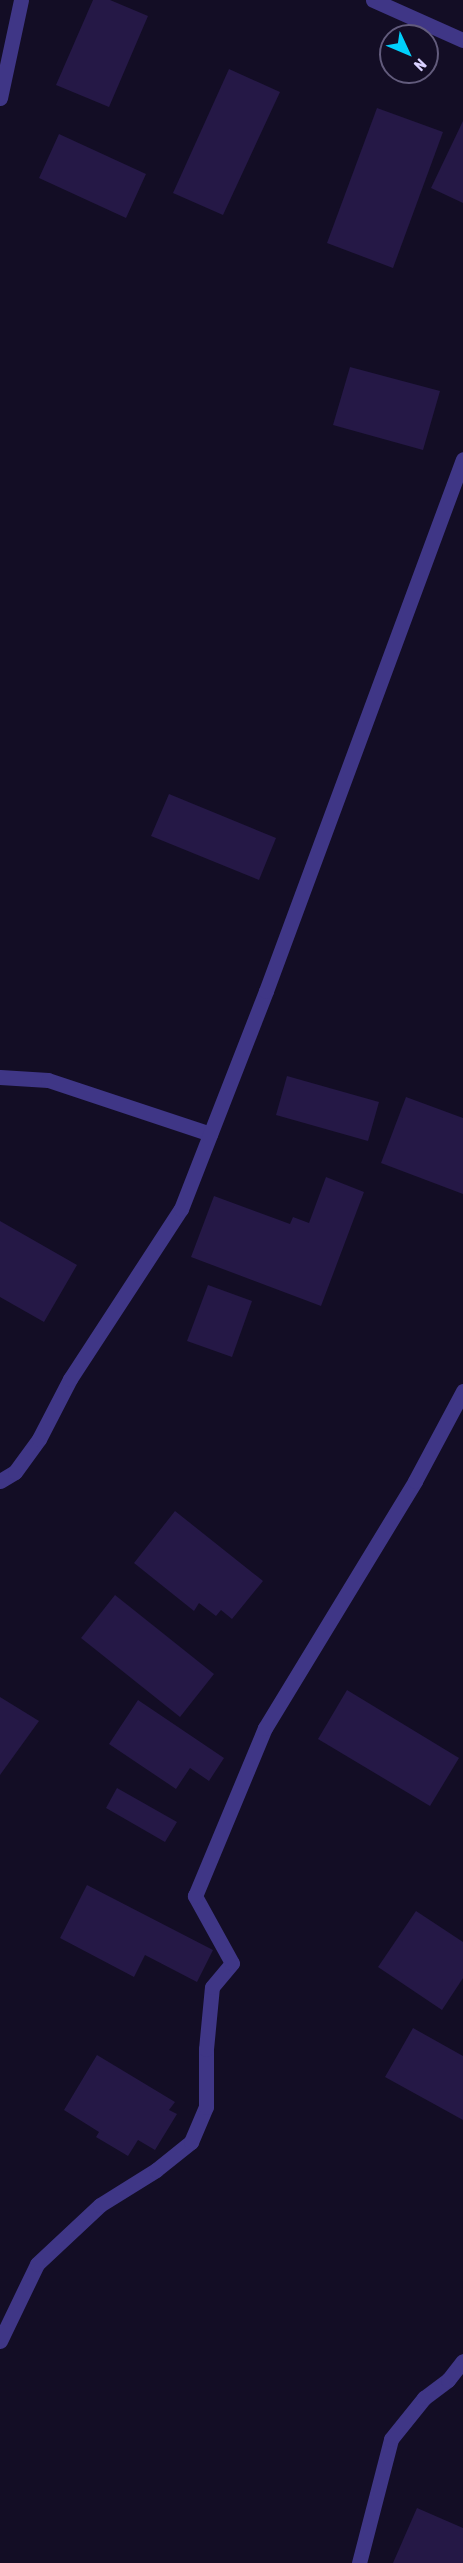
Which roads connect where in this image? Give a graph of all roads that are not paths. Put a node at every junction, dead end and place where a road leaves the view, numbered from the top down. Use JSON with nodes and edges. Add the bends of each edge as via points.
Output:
{"nodes":[{"id":1,"x":21,"y":0,"type":"edge"},
{"id":2,"x":373,"y":0,"type":"edge"},
{"id":3,"x":463,"y":40,"type":"edge"},
{"id":4,"x":0,"y":98,"type":"edge"},
{"id":5,"x":463,"y":459,"type":"edge"},
{"id":6,"x":0,"y":1077,"type":"edge"},
{"id":7,"x":210,"y":1134,"type":"junction"},
{"id":8,"x":463,"y":1391,"type":"edge"},
{"id":9,"x":0,"y":1481,"type":"edge"},
{"id":10,"x":0,"y":2341,"type":"edge"},
{"id":11,"x":463,"y":2361,"type":"edge"},
{"id":12,"x":359,"y":2563,"type":"edge"}],
"edges":[{"from":1,"to":4,"type":"street"},
{"from":2,"to":3,"type":"street"},
{"from":5,"to":7,"type":"street"},
{"from":6,"to":7,"type":"street","via":[[48,1080]]},
{"from":7,"to":9,"type":"street","via":[[181,1209],[70,1379],[39,1439],[15,1472]]},
{"from":8,"to":10,"type":"street","via":[[415,1481],[265,1728],[195,1896],[232,1963],[212,1987],[206,2107],[191,2142],[156,2170],[100,2205],[37,2264]]},
{"from":11,"to":12,"type":"street","via":[[448,2380],[424,2398],[391,2439]]}]}
